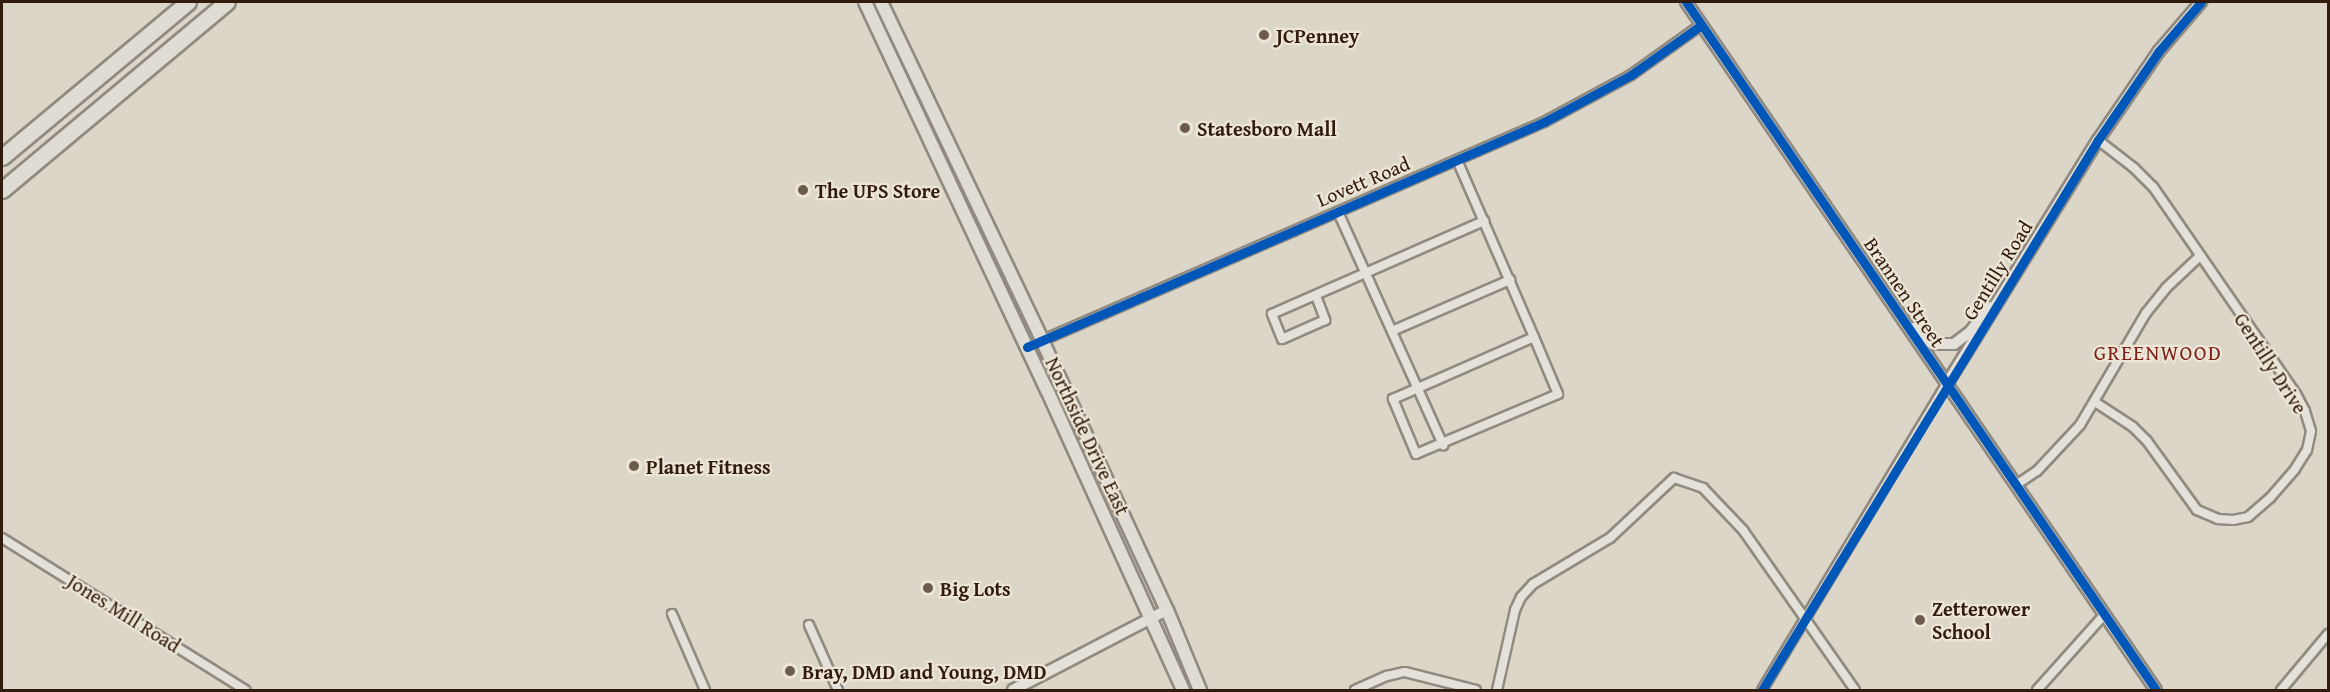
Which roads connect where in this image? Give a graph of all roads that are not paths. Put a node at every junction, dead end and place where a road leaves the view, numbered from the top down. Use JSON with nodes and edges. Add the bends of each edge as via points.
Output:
{"nodes":[{"id":1,"x":188,"y":2,"type":"edge"},
{"id":2,"x":227,"y":2,"type":"edge"},
{"id":3,"x":865,"y":2,"type":"edge"},
{"id":4,"x":881,"y":2,"type":"edge"},
{"id":5,"x":1686,"y":2,"type":"edge"},
{"id":6,"x":2201,"y":2,"type":"edge"},
{"id":7,"x":1701,"y":25,"type":"junction"},
{"id":8,"x":2098,"y":140,"type":"junction"},
{"id":9,"x":2,"y":157,"type":"edge"},
{"id":10,"x":1457,"y":160,"type":"junction"},
{"id":11,"x":2,"y":190,"type":"edge"},
{"id":12,"x":1338,"y":212,"type":"junction"},
{"id":13,"x":1484,"y":221,"type":"junction"},
{"id":14,"x":2200,"y":256,"type":"junction"},
{"id":15,"x":2022,"y":264,"type":"junction"},
{"id":16,"x":1367,"y":273,"type":"junction"},
{"id":17,"x":1510,"y":280,"type":"junction"},
{"id":18,"x":1316,"y":296,"type":"junction"},
{"id":19,"x":1897,"y":313,"type":"junction"},
{"id":20,"x":1392,"y":331,"type":"junction"},
{"id":21,"x":1534,"y":337,"type":"junction"},
{"id":22,"x":1042,"y":340,"type":"junction"},
{"id":23,"x":1027,"y":346,"type":"junction"},
{"id":24,"x":1946,"y":385,"type":"junction"},
{"id":25,"x":1418,"y":388,"type":"junction"},
{"id":26,"x":2095,"y":402,"type":"junction"},
{"id":27,"x":1443,"y":445,"type":"junction"},
{"id":28,"x":2016,"y":485,"type":"junction"},
{"id":29,"x":2,"y":538,"type":"edge"},
{"id":30,"x":1167,"y":610,"type":"junction"},
{"id":31,"x":672,"y":614,"type":"dead end"},
{"id":32,"x":2104,"y":615,"type":"junction"},
{"id":33,"x":1150,"y":618,"type":"junction"},
{"id":34,"x":1805,"y":620,"type":"junction"},
{"id":35,"x":809,"y":625,"type":"dead end"},
{"id":36,"x":2328,"y":634,"type":"edge"},
{"id":37,"x":245,"y":690,"type":"edge"},
{"id":38,"x":705,"y":690,"type":"edge"},
{"id":39,"x":838,"y":690,"type":"edge"},
{"id":40,"x":1013,"y":690,"type":"edge"},
{"id":41,"x":1183,"y":690,"type":"edge"},
{"id":42,"x":1200,"y":690,"type":"edge"},
{"id":43,"x":1355,"y":690,"type":"edge"},
{"id":44,"x":1476,"y":690,"type":"edge"},
{"id":45,"x":1497,"y":690,"type":"edge"},
{"id":46,"x":1762,"y":690,"type":"edge"},
{"id":47,"x":1855,"y":690,"type":"edge"},
{"id":48,"x":2037,"y":690,"type":"edge"},
{"id":49,"x":2156,"y":690,"type":"edge"},
{"id":50,"x":2281,"y":690,"type":"edge"}],
"edges":[{"from":1,"to":9,"type":"highway"},
{"from":2,"to":11,"type":"highway"},
{"from":3,"to":23,"type":"main road","name":"Northside Drive East"},
{"from":4,"to":22,"type":"main road","name":"Northside Drive East"},
{"from":5,"to":7,"type":"street","name":"Brannen Street"},
{"from":6,"to":8,"type":"street","name":"Gentilly Road","via":[[2159,51]]},
{"from":7,"to":10,"type":"street","name":"Lovett Road","via":[[1631,75],[1581,103]]},
{"from":7,"to":19,"type":"street","name":"Brannen Street"},
{"from":8,"to":14,"type":"street","name":"Gentilly Drive","via":[[2153,187]]},
{"from":8,"to":15,"type":"street","name":"Gentilly Road"},
{"from":10,"to":12,"type":"street","name":"Lovett Road"},
{"from":10,"to":13,"type":"street"},
{"from":12,"to":16,"type":"street"},
{"from":12,"to":22,"type":"street","name":"Lovett Road"},
{"from":13,"to":16,"type":"street"},
{"from":13,"to":17,"type":"street"},
{"from":14,"to":26,"type":"street","via":[[2146,313]]},
{"from":14,"to":26,"type":"street","name":"Gentilly Drive","via":[[2305,411],[2311,431],[2307,450],[2295,469],[2248,517],[2218,519],[2197,510],[2133,427]]},
{"from":15,"to":19,"type":"street","via":[[1970,332],[1954,344],[1925,340]]},
{"from":15,"to":24,"type":"street","name":"Gentilly Road"},
{"from":16,"to":18,"type":"street"},
{"from":16,"to":20,"type":"street"},
{"from":17,"to":20,"type":"street"},
{"from":17,"to":21,"type":"street"},
{"from":18,"to":18,"type":"street","via":[[1272,314],[1282,339],[1325,321]]},
{"from":19,"to":24,"type":"street","name":"Brannen Street"},
{"from":20,"to":25,"type":"street"},
{"from":21,"to":25,"type":"street"},
{"from":21,"to":27,"type":"street","via":[[1558,394]]},
{"from":22,"to":23,"type":"street","name":"Lovett Road"},
{"from":22,"to":30,"type":"main road","name":"Northside Drive East"},
{"from":23,"to":33,"type":"main road","name":"Northside Drive East"},
{"from":24,"to":28,"type":"street","name":"Brannen Street"},
{"from":24,"to":34,"type":"street","name":"Gentilly Road"},
{"from":25,"to":27,"type":"street"},
{"from":25,"to":27,"type":"street","via":[[1393,399],[1416,454]]},
{"from":26,"to":28,"type":"street","via":[[2061,448]]},
{"from":28,"to":32,"type":"street","name":"Brannen Street"},
{"from":29,"to":37,"type":"street","name":"Jones Mill Road"},
{"from":30,"to":33,"type":"street"},
{"from":30,"to":42,"type":"main road","name":"Northside Drive East"},
{"from":31,"to":38,"type":"street"},
{"from":32,"to":48,"type":"street"},
{"from":32,"to":49,"type":"street","name":"Brannen Street"},
{"from":33,"to":40,"type":"street"},
{"from":33,"to":41,"type":"main road","name":"Northside Drive East"},
{"from":34,"to":45,"type":"street","via":[[1743,530],[1703,488],[1674,478],[1610,538],[1533,584],[1515,610]]},
{"from":34,"to":46,"type":"street","name":"Gentilly Road"},
{"from":34,"to":47,"type":"street"},
{"from":35,"to":39,"type":"street"},
{"from":36,"to":50,"type":"street"},
{"from":43,"to":44,"type":"street","via":[[1405,672]]}]}
